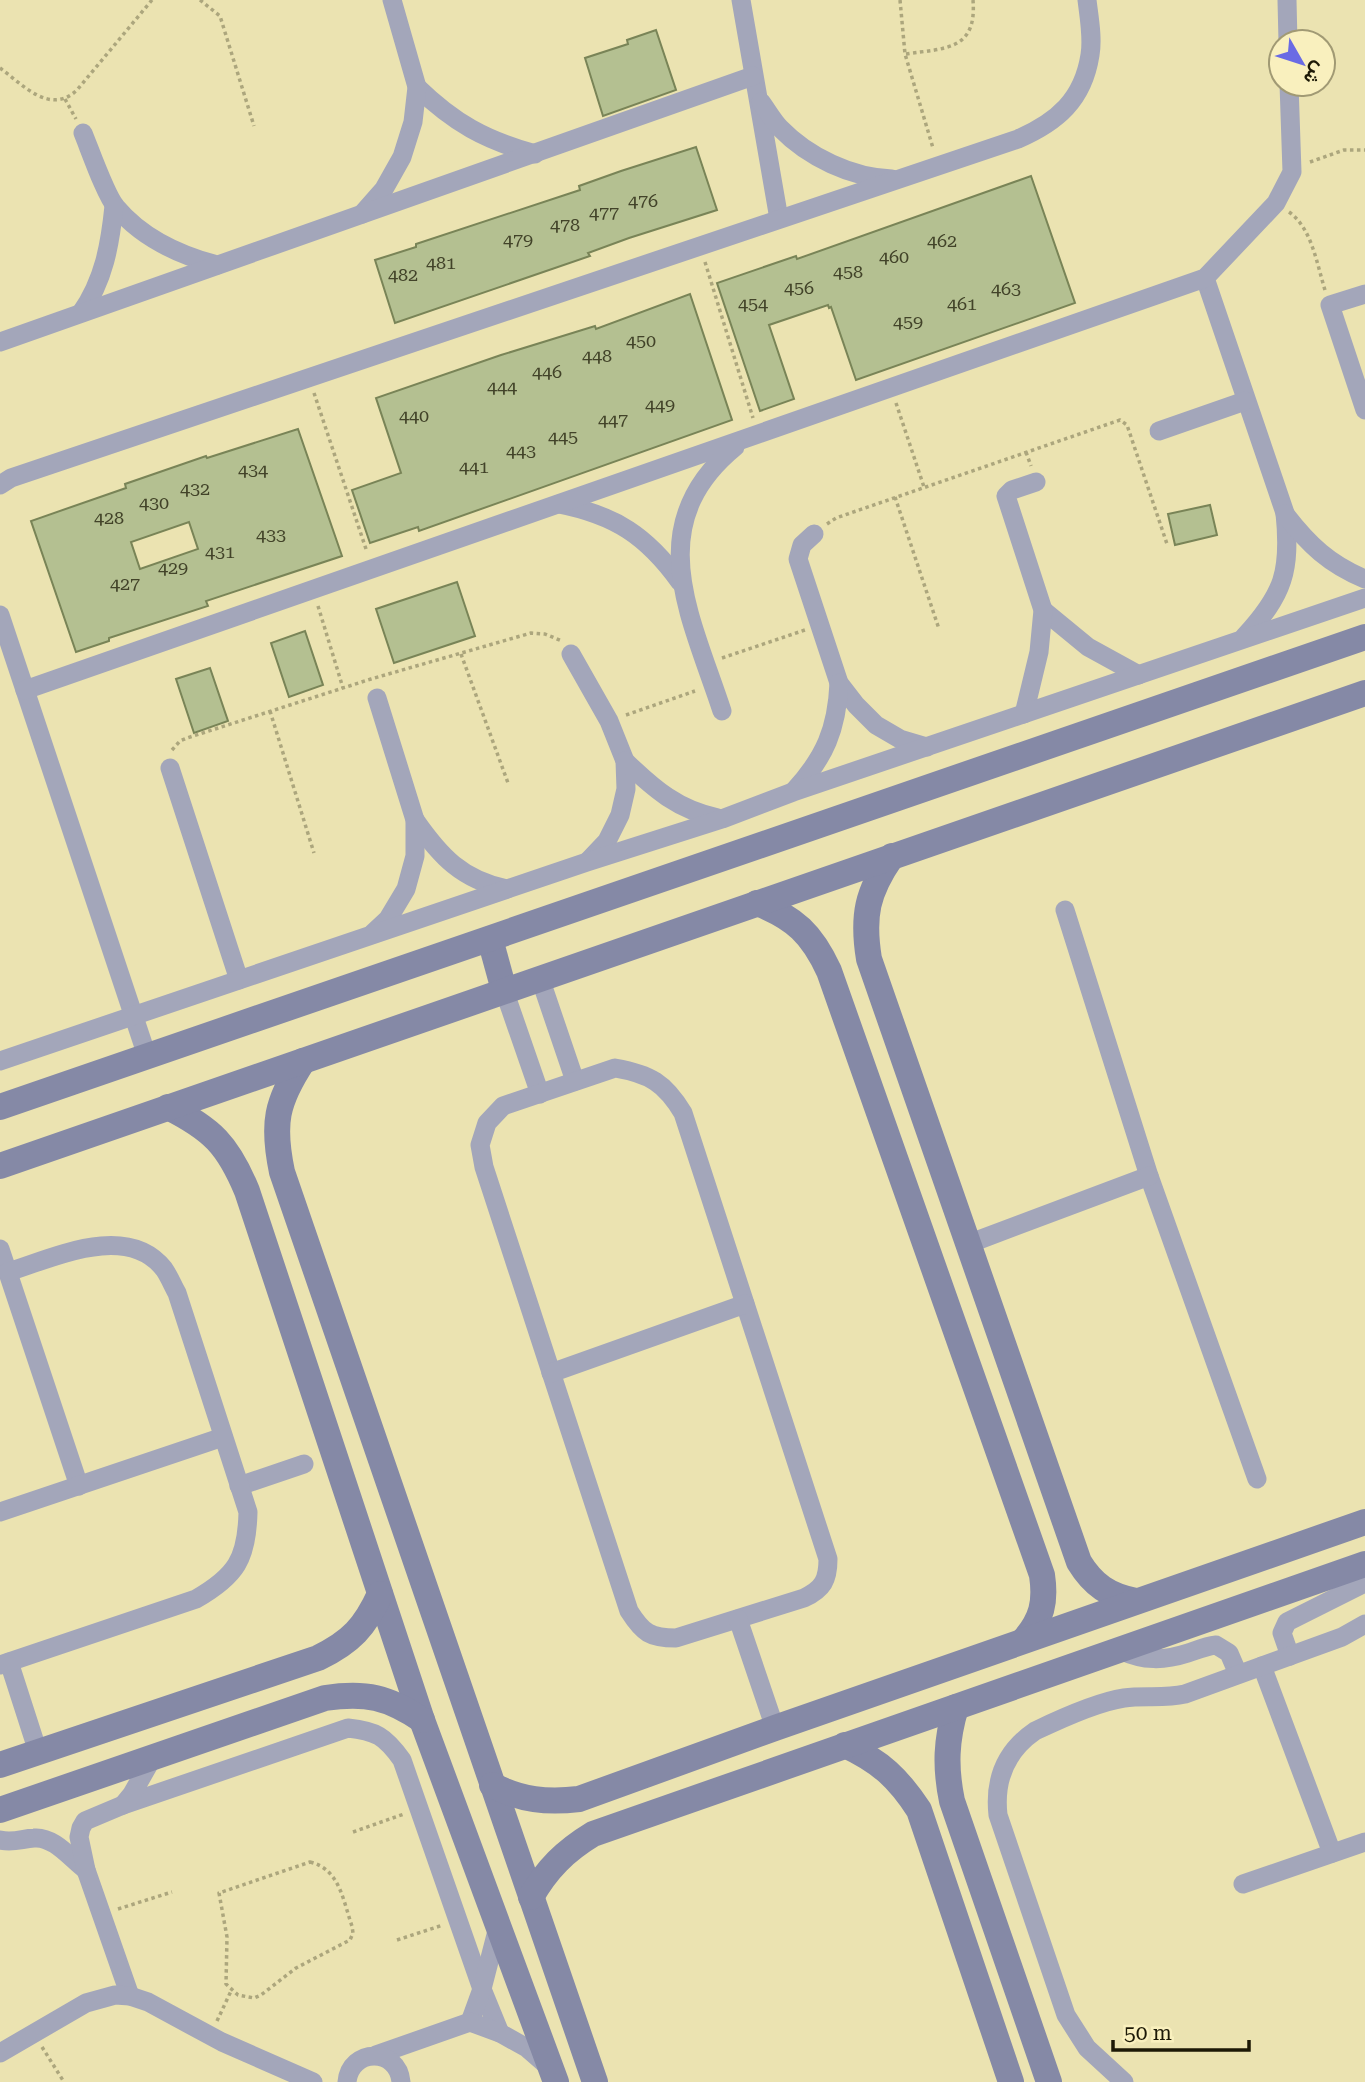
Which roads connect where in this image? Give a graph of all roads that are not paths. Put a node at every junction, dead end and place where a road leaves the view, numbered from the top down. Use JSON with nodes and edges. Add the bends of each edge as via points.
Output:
{"nodes":[{"id":1,"x":392,"y":0,"type":"edge"},
{"id":2,"x":741,"y":0,"type":"edge"},
{"id":3,"x":1087,"y":0,"type":"edge"},
{"id":4,"x":1287,"y":0,"type":"edge"},
{"id":5,"x":1288,"y":28,"type":"edge"},
{"id":6,"x":753,"y":76,"type":"junction"},
{"id":7,"x":417,"y":87,"type":"junction"},
{"id":8,"x":757,"y":97,"type":"junction"},
{"id":9,"x":1289,"y":98,"type":"edge"},
{"id":10,"x":83,"y":133,"type":"dead end"},
{"id":11,"x":535,"y":154,"type":"junction"},
{"id":12,"x":900,"y":179,"type":"junction"},
{"id":13,"x":114,"y":206,"type":"junction"},
{"id":14,"x":361,"y":214,"type":"junction"},
{"id":15,"x":779,"y":219,"type":"junction"},
{"id":16,"x":217,"y":265,"type":"junction"},
{"id":17,"x":1205,"y":278,"type":"junction"},
{"id":18,"x":1365,"y":295,"type":"edge"},
{"id":19,"x":81,"y":313,"type":"junction"},
{"id":20,"x":0,"y":342,"type":"edge"},
{"id":21,"x":1245,"y":401,"type":"junction"},
{"id":22,"x":1365,"y":410,"type":"edge"},
{"id":23,"x":1159,"y":431,"type":"dead end"},
{"id":24,"x":751,"y":437,"type":"junction"},
{"id":25,"x":1036,"y":482,"type":"dead end"},
{"id":26,"x":0,"y":485,"type":"edge"},
{"id":27,"x":559,"y":503,"type":"junction"},
{"id":28,"x":1285,"y":513,"type":"junction"},
{"id":29,"x":814,"y":534,"type":"dead end"},
{"id":30,"x":1365,"y":579,"type":"edge"},
{"id":31,"x":680,"y":582,"type":"junction"},
{"id":32,"x":1365,"y":598,"type":"edge"},
{"id":33,"x":1043,"y":610,"type":"junction"},
{"id":34,"x":0,"y":615,"type":"edge"},
{"id":35,"x":1365,"y":637,"type":"edge"},
{"id":36,"x":1241,"y":640,"type":"junction"},
{"id":37,"x":571,"y":654,"type":"dead end"},
{"id":38,"x":1139,"y":675,"type":"junction"},
{"id":39,"x":839,"y":683,"type":"junction"},
{"id":40,"x":25,"y":690,"type":"junction"},
{"id":41,"x":1365,"y":693,"type":"edge"},
{"id":42,"x":377,"y":698,"type":"dead end"},
{"id":43,"x":722,"y":711,"type":"dead end"},
{"id":44,"x":1024,"y":714,"type":"junction"},
{"id":45,"x":927,"y":747,"type":"junction"},
{"id":46,"x":625,"y":761,"type":"junction"},
{"id":47,"x":170,"y":768,"type":"dead end"},
{"id":48,"x":793,"y":792,"type":"junction"},
{"id":49,"x":722,"y":819,"type":"junction"},
{"id":50,"x":415,"y":821,"type":"junction"},
{"id":51,"x":892,"y":856,"type":"junction"},
{"id":52,"x":587,"y":862,"type":"junction"},
{"id":53,"x":508,"y":889,"type":"junction"},
{"id":54,"x":757,"y":903,"type":"junction"},
{"id":55,"x":1065,"y":910,"type":"dead end"},
{"id":56,"x":369,"y":936,"type":"junction"},
{"id":57,"x":490,"y":939,"type":"junction"},
{"id":58,"x":540,"y":978,"type":"junction"},
{"id":59,"x":239,"y":980,"type":"junction"},
{"id":60,"x":504,"y":990,"type":"junction"},
{"id":61,"x":134,"y":1016,"type":"junction"},
{"id":62,"x":147,"y":1056,"type":"junction"},
{"id":63,"x":303,"y":1060,"type":"junction"},
{"id":64,"x":0,"y":1061,"type":"edge"},
{"id":65,"x":575,"y":1082,"type":"junction"},
{"id":66,"x":540,"y":1094,"type":"junction"},
{"id":67,"x":0,"y":1107,"type":"edge"},
{"id":68,"x":167,"y":1107,"type":"junction"},
{"id":69,"x":0,"y":1166,"type":"edge"},
{"id":70,"x":1149,"y":1177,"type":"junction"},
{"id":71,"x":968,"y":1244,"type":"junction"},
{"id":72,"x":0,"y":1249,"type":"edge"},
{"id":73,"x":8,"y":1272,"type":"junction"},
{"id":74,"x":745,"y":1304,"type":"junction"},
{"id":75,"x":551,"y":1373,"type":"junction"},
{"id":76,"x":223,"y":1437,"type":"junction"},
{"id":77,"x":304,"y":1464,"type":"dead end"},
{"id":78,"x":1258,"y":1479,"type":"dead end"},
{"id":79,"x":79,"y":1486,"type":"junction"},
{"id":80,"x":239,"y":1486,"type":"junction"},
{"id":81,"x":0,"y":1512,"type":"edge"},
{"id":82,"x":1365,"y":1522,"type":"edge"},
{"id":83,"x":1365,"y":1564,"type":"edge"},
{"id":84,"x":1365,"y":1583,"type":"edge"},
{"id":85,"x":380,"y":1594,"type":"junction"},
{"id":86,"x":1136,"y":1601,"type":"junction"},
{"id":87,"x":738,"y":1619,"type":"junction"},
{"id":88,"x":1365,"y":1624,"type":"edge"},
{"id":89,"x":1024,"y":1640,"type":"junction"},
{"id":90,"x":1120,"y":1650,"type":"junction"},
{"id":91,"x":1290,"y":1656,"type":"junction"},
{"id":92,"x":4,"y":1664,"type":"edge"},
{"id":93,"x":1262,"y":1665,"type":"junction"},
{"id":94,"x":1238,"y":1674,"type":"junction"},
{"id":95,"x":956,"y":1707,"type":"junction"},
{"id":96,"x":422,"y":1720,"type":"junction"},
{"id":97,"x":775,"y":1728,"type":"junction"},
{"id":98,"x":845,"y":1745,"type":"junction"},
{"id":99,"x":38,"y":1752,"type":"junction"},
{"id":100,"x":153,"y":1757,"type":"junction"},
{"id":101,"x":0,"y":1765,"type":"edge"},
{"id":102,"x":492,"y":1785,"type":"junction"},
{"id":103,"x":123,"y":1805,"type":"junction"},
{"id":104,"x":0,"y":1810,"type":"edge"},
{"id":105,"x":1365,"y":1842,"type":"edge"},
{"id":106,"x":4,"y":1843,"type":"edge"},
{"id":107,"x":73,"y":1849,"type":"junction"},
{"id":108,"x":1332,"y":1853,"type":"junction"},
{"id":109,"x":1244,"y":1884,"type":"dead end"},
{"id":110,"x":531,"y":1897,"type":"junction"},
{"id":111,"x":498,"y":1927,"type":"junction"},
{"id":112,"x":482,"y":1989,"type":"junction"},
{"id":113,"x":130,"y":1996,"type":"junction"},
{"id":114,"x":470,"y":2022,"type":"junction"},
{"id":115,"x":500,"y":2033,"type":"junction"},
{"id":116,"x":0,"y":2053,"type":"edge"},
{"id":117,"x":376,"y":2055,"type":"junction"},
{"id":118,"x":554,"y":2075,"type":"edge"},
{"id":119,"x":313,"y":2082,"type":"edge"},
{"id":120,"x":347,"y":2082,"type":"edge"},
{"id":121,"x":401,"y":2082,"type":"edge"},
{"id":122,"x":595,"y":2082,"type":"edge"},
{"id":123,"x":1011,"y":2082,"type":"edge"},
{"id":124,"x":1049,"y":2082,"type":"edge"},
{"id":125,"x":1124,"y":2082,"type":"edge"}],
"edges":[{"from":1,"to":7,"type":"street"},
{"from":2,"to":6,"type":"street"},
{"from":3,"to":12,"type":"street","via":[[1091,54],[1083,82],[1067,107],[1045,127],[1018,139]]},
{"from":4,"to":5,"type":"street"},
{"from":6,"to":8,"type":"street"},
{"from":6,"to":11,"type":"street"},
{"from":7,"to":11,"type":"street","via":[[470,130]]},
{"from":7,"to":14,"type":"street","via":[[402,157]]},
{"from":8,"to":12,"type":"street","via":[[779,128],[810,152],[844,169]]},
{"from":8,"to":15,"type":"street"},
{"from":9,"to":17,"type":"street","via":[[1292,172],[1276,203]]},
{"from":10,"to":13,"type":"street"},
{"from":11,"to":14,"type":"street"},
{"from":12,"to":15,"type":"street"},
{"from":13,"to":16,"type":"street","via":[[148,236],[187,257]]},
{"from":13,"to":19,"type":"street","via":[[109,253]]},
{"from":14,"to":16,"type":"street"},
{"from":15,"to":26,"type":"street"},
{"from":16,"to":19,"type":"street"},
{"from":17,"to":21,"type":"street"},
{"from":17,"to":24,"type":"street"},
{"from":18,"to":22,"type":"street","via":[[1330,305]]},
{"from":19,"to":20,"type":"street"},
{"from":21,"to":23,"type":"street"},
{"from":21,"to":28,"type":"street"},
{"from":24,"to":27,"type":"street"},
{"from":24,"to":31,"type":"street","via":[[718,460],[698,487],[685,517],[679,549]]},
{"from":25,"to":33,"type":"street","via":[[1006,496]]},
{"from":27,"to":31,"type":"street","via":[[588,510],[633,532],[663,558]]},
{"from":27,"to":40,"type":"street"},
{"from":28,"to":30,"type":"street","via":[[1306,541],[1332,563]]},
{"from":28,"to":36,"type":"street","via":[[1289,548],[1282,583],[1265,614]]},
{"from":29,"to":39,"type":"street","via":[[802,545],[798,559]]},
{"from":31,"to":43,"type":"street"},
{"from":32,"to":36,"type":"street"},
{"from":33,"to":38,"type":"street","via":[[1088,647]]},
{"from":33,"to":44,"type":"street","via":[[1039,652]]},
{"from":34,"to":40,"type":"street"},
{"from":35,"to":57,"type":"street"},
{"from":36,"to":38,"type":"street"},
{"from":37,"to":46,"type":"street","via":[[609,721]]},
{"from":38,"to":44,"type":"street"},
{"from":39,"to":45,"type":"street","via":[[876,724]]},
{"from":39,"to":48,"type":"street","via":[[838,712],[828,742]]},
{"from":40,"to":61,"type":"street"},
{"from":41,"to":51,"type":"street"},
{"from":42,"to":50,"type":"street"},
{"from":44,"to":45,"type":"street"},
{"from":45,"to":48,"type":"street"},
{"from":46,"to":49,"type":"street","via":[[670,799],[695,813]]},
{"from":46,"to":52,"type":"street","via":[[626,789],[620,816],[607,841]]},
{"from":47,"to":59,"type":"street"},
{"from":48,"to":49,"type":"street"},
{"from":49,"to":52,"type":"street"},
{"from":50,"to":53,"type":"street","via":[[458,869],[486,884]]},
{"from":50,"to":56,"type":"street","via":[[415,856],[406,889],[388,919]]},
{"from":51,"to":54,"type":"street"},
{"from":51,"to":71,"type":"street","via":[[867,905],[864,932],[869,959]]},
{"from":52,"to":53,"type":"street"},
{"from":53,"to":56,"type":"street"},
{"from":54,"to":58,"type":"street"},
{"from":54,"to":89,"type":"street","via":[[801,928],[829,971],[1042,1575],[1043,1610]]},
{"from":55,"to":70,"type":"street"},
{"from":56,"to":59,"type":"street"},
{"from":57,"to":60,"type":"street"},
{"from":57,"to":62,"type":"street"},
{"from":58,"to":60,"type":"street"},
{"from":58,"to":65,"type":"street"},
{"from":59,"to":61,"type":"street"},
{"from":60,"to":63,"type":"street"},
{"from":60,"to":66,"type":"street"},
{"from":61,"to":62,"type":"street"},
{"from":61,"to":64,"type":"street"},
{"from":62,"to":67,"type":"street"},
{"from":63,"to":68,"type":"street"},
{"from":63,"to":102,"type":"street","via":[[277,1114],[282,1172]]},
{"from":65,"to":66,"type":"street"},
{"from":65,"to":74,"type":"street","via":[[615,1068],[656,1080],[672,1095],[683,1113]]},
{"from":66,"to":75,"type":"street","via":[[503,1106],[487,1123],[480,1145]]},
{"from":68,"to":69,"type":"street"},
{"from":68,"to":85,"type":"street","via":[[218,1139],[235,1163]]},
{"from":70,"to":71,"type":"street"},
{"from":70,"to":78,"type":"street"},
{"from":71,"to":86,"type":"street","via":[[1079,1562],[1102,1589]]},
{"from":72,"to":73,"type":"street"},
{"from":73,"to":76,"type":"street","via":[[117,1244],[143,1252],[164,1269],[177,1293]]},
{"from":73,"to":79,"type":"street"},
{"from":74,"to":75,"type":"street"},
{"from":74,"to":87,"type":"street","via":[[828,1559],[828,1576],[819,1590],[804,1598]]},
{"from":75,"to":87,"type":"street","via":[[629,1611],[639,1628],[656,1638],[676,1638]]},
{"from":76,"to":79,"type":"street"},
{"from":76,"to":80,"type":"street"},
{"from":77,"to":80,"type":"street"},
{"from":79,"to":81,"type":"street"},
{"from":80,"to":92,"type":"street","via":[[248,1512],[247,1540],[237,1565],[219,1586],[195,1599]]},
{"from":82,"to":86,"type":"street"},
{"from":83,"to":90,"type":"street"},
{"from":84,"to":91,"type":"street","via":[[1287,1622],[1282,1633]]},
{"from":85,"to":96,"type":"street"},
{"from":85,"to":99,"type":"street","via":[[357,1633],[318,1658]]},
{"from":86,"to":89,"type":"street"},
{"from":87,"to":97,"type":"street"},
{"from":88,"to":91,"type":"street"},
{"from":89,"to":97,"type":"street"},
{"from":90,"to":94,"type":"street","via":[[1156,1660],[1216,1645],[1228,1653]]},
{"from":90,"to":95,"type":"street"},
{"from":91,"to":93,"type":"street"},
{"from":92,"to":99,"type":"street"},
{"from":93,"to":94,"type":"street"},
{"from":93,"to":108,"type":"street"},
{"from":94,"to":125,"type":"street","via":[[1173,1696],[1112,1700],[1047,1725],[1015,1748],[999,1782],[998,1815],[1066,2015],[1087,2048]]},
{"from":95,"to":98,"type":"street"},
{"from":95,"to":124,"type":"street","via":[[946,1754],[952,1801]]},
{"from":96,"to":100,"type":"street","via":[[401,1705],[351,1694],[325,1698]]},
{"from":96,"to":111,"type":"street"},
{"from":97,"to":102,"type":"street","via":[[579,1799],[534,1801]]},
{"from":98,"to":110,"type":"street","via":[[593,1834],[556,1860]]},
{"from":98,"to":123,"type":"street","via":[[889,1771],[919,1810]]},
{"from":99,"to":101,"type":"street"},
{"from":100,"to":103,"type":"street"},
{"from":100,"to":104,"type":"street"},
{"from":102,"to":110,"type":"street"},
{"from":103,"to":107,"type":"street","via":[[85,1821]]},
{"from":103,"to":112,"type":"street","via":[[348,1728],[370,1730],[389,1742],[402,1760]]},
{"from":105,"to":108,"type":"street"},
{"from":106,"to":107,"type":"street","via":[[36,1837]]},
{"from":107,"to":113,"type":"street","via":[[86,1870]]},
{"from":108,"to":109,"type":"street"},
{"from":110,"to":122,"type":"street"},
{"from":111,"to":112,"type":"street"},
{"from":111,"to":118,"type":"street"},
{"from":112,"to":114,"type":"street"},
{"from":112,"to":115,"type":"street"},
{"from":113,"to":116,"type":"street","via":[[100,1997],[86,2003]]},
{"from":113,"to":119,"type":"street"},
{"from":114,"to":115,"type":"street"},
{"from":114,"to":117,"type":"street"},
{"from":115,"to":118,"type":"street","via":[[527,2049]]},
{"from":117,"to":120,"type":"street","via":[[358,2060]]},
{"from":117,"to":121,"type":"street","via":[[392,2062]]}]}
